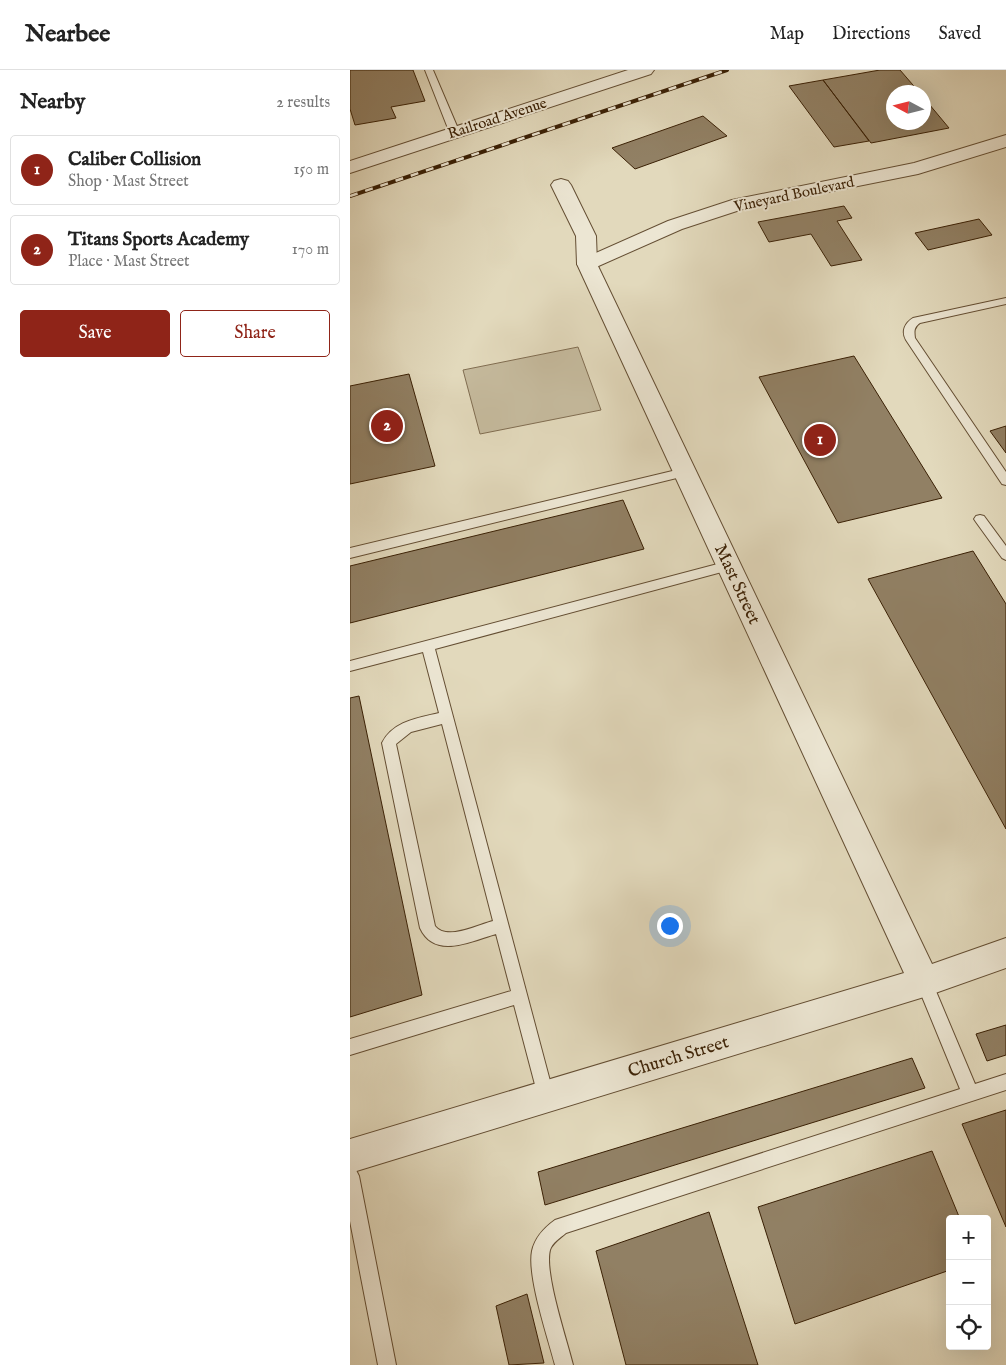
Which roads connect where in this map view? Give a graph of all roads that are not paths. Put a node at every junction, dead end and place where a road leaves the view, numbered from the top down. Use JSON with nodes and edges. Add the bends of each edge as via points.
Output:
{"nodes":[{"id":1,"x":429,"y":70,"type":"edge"},
{"id":2,"x":642,"y":70,"type":"edge"},
{"id":3,"x":454,"y":131,"type":"junction"},
{"id":4,"x":1006,"y":141,"type":"edge"},
{"id":5,"x":350,"y":167,"type":"edge"},
{"id":6,"x":561,"y":185,"type":"dead end"},
{"id":7,"x":587,"y":264,"type":"junction"},
{"id":8,"x":1006,"y":301,"type":"edge"},
{"id":9,"x":685,"y":472,"type":"junction"},
{"id":10,"x":1006,"y":481,"type":"edge"},
{"id":11,"x":980,"y":519,"type":"dead end"},
{"id":12,"x":350,"y":553,"type":"edge"},
{"id":13,"x":1006,"y":555,"type":"edge"},
{"id":14,"x":729,"y":566,"type":"junction"},
{"id":15,"x":428,"y":646,"type":"junction"},
{"id":16,"x":350,"y":666,"type":"edge"},
{"id":17,"x":447,"y":717,"type":"junction"},
{"id":18,"x":501,"y":926,"type":"junction"},
{"id":19,"x":1006,"y":953,"type":"edge"},
{"id":20,"x":924,"y":982,"type":"junction"},
{"id":21,"x":520,"y":996,"type":"junction"},
{"id":22,"x":350,"y":1047,"type":"edge"},
{"id":23,"x":1006,"y":1082,"type":"edge"},
{"id":24,"x":970,"y":1093,"type":"junction"},
{"id":25,"x":546,"y":1096,"type":"junction"},
{"id":26,"x":350,"y":1156,"type":"edge"},
{"id":27,"x":350,"y":1176,"type":"edge"},
{"id":28,"x":387,"y":1365,"type":"edge"},
{"id":29,"x":564,"y":1365,"type":"edge"}],
"edges":[{"from":1,"to":3,"type":"lane"},
{"from":2,"to":3,"type":"street","name":"Railroad Avenue"},
{"from":3,"to":5,"type":"street","name":"Railroad Avenue"},
{"from":4,"to":7,"type":"street","name":"Vineyard Boulevard","via":[[918,168],[738,204],[657,232]]},
{"from":6,"to":7,"type":"street","name":"Mast Street","via":[[586,236]]},
{"from":7,"to":9,"type":"street","name":"Mast Street"},
{"from":8,"to":10,"type":"lane","via":[[917,320],[908,331]]},
{"from":9,"to":12,"type":"lane"},
{"from":9,"to":14,"type":"street","name":"Mast Street"},
{"from":11,"to":13,"type":"lane"},
{"from":14,"to":15,"type":"lane"},
{"from":14,"to":20,"type":"street","name":"Mast Street"},
{"from":15,"to":16,"type":"lane"},
{"from":15,"to":17,"type":"lane"},
{"from":17,"to":18,"type":"lane"},
{"from":17,"to":18,"type":"lane","via":[[399,730],[389,743],[428,928],[432,936],[449,940]]},
{"from":18,"to":21,"type":"lane"},
{"from":19,"to":20,"type":"street","name":"Church Street"},
{"from":20,"to":24,"type":"lane"},
{"from":20,"to":25,"type":"street","name":"Church Street"},
{"from":21,"to":22,"type":"lane"},
{"from":21,"to":25,"type":"lane"},
{"from":23,"to":24,"type":"lane"},
{"from":24,"to":29,"type":"lane","via":[[561,1226],[547,1236],[540,1254]]},
{"from":25,"to":26,"type":"street","name":"Church Street"},
{"from":27,"to":28,"type":"lane"}]}
